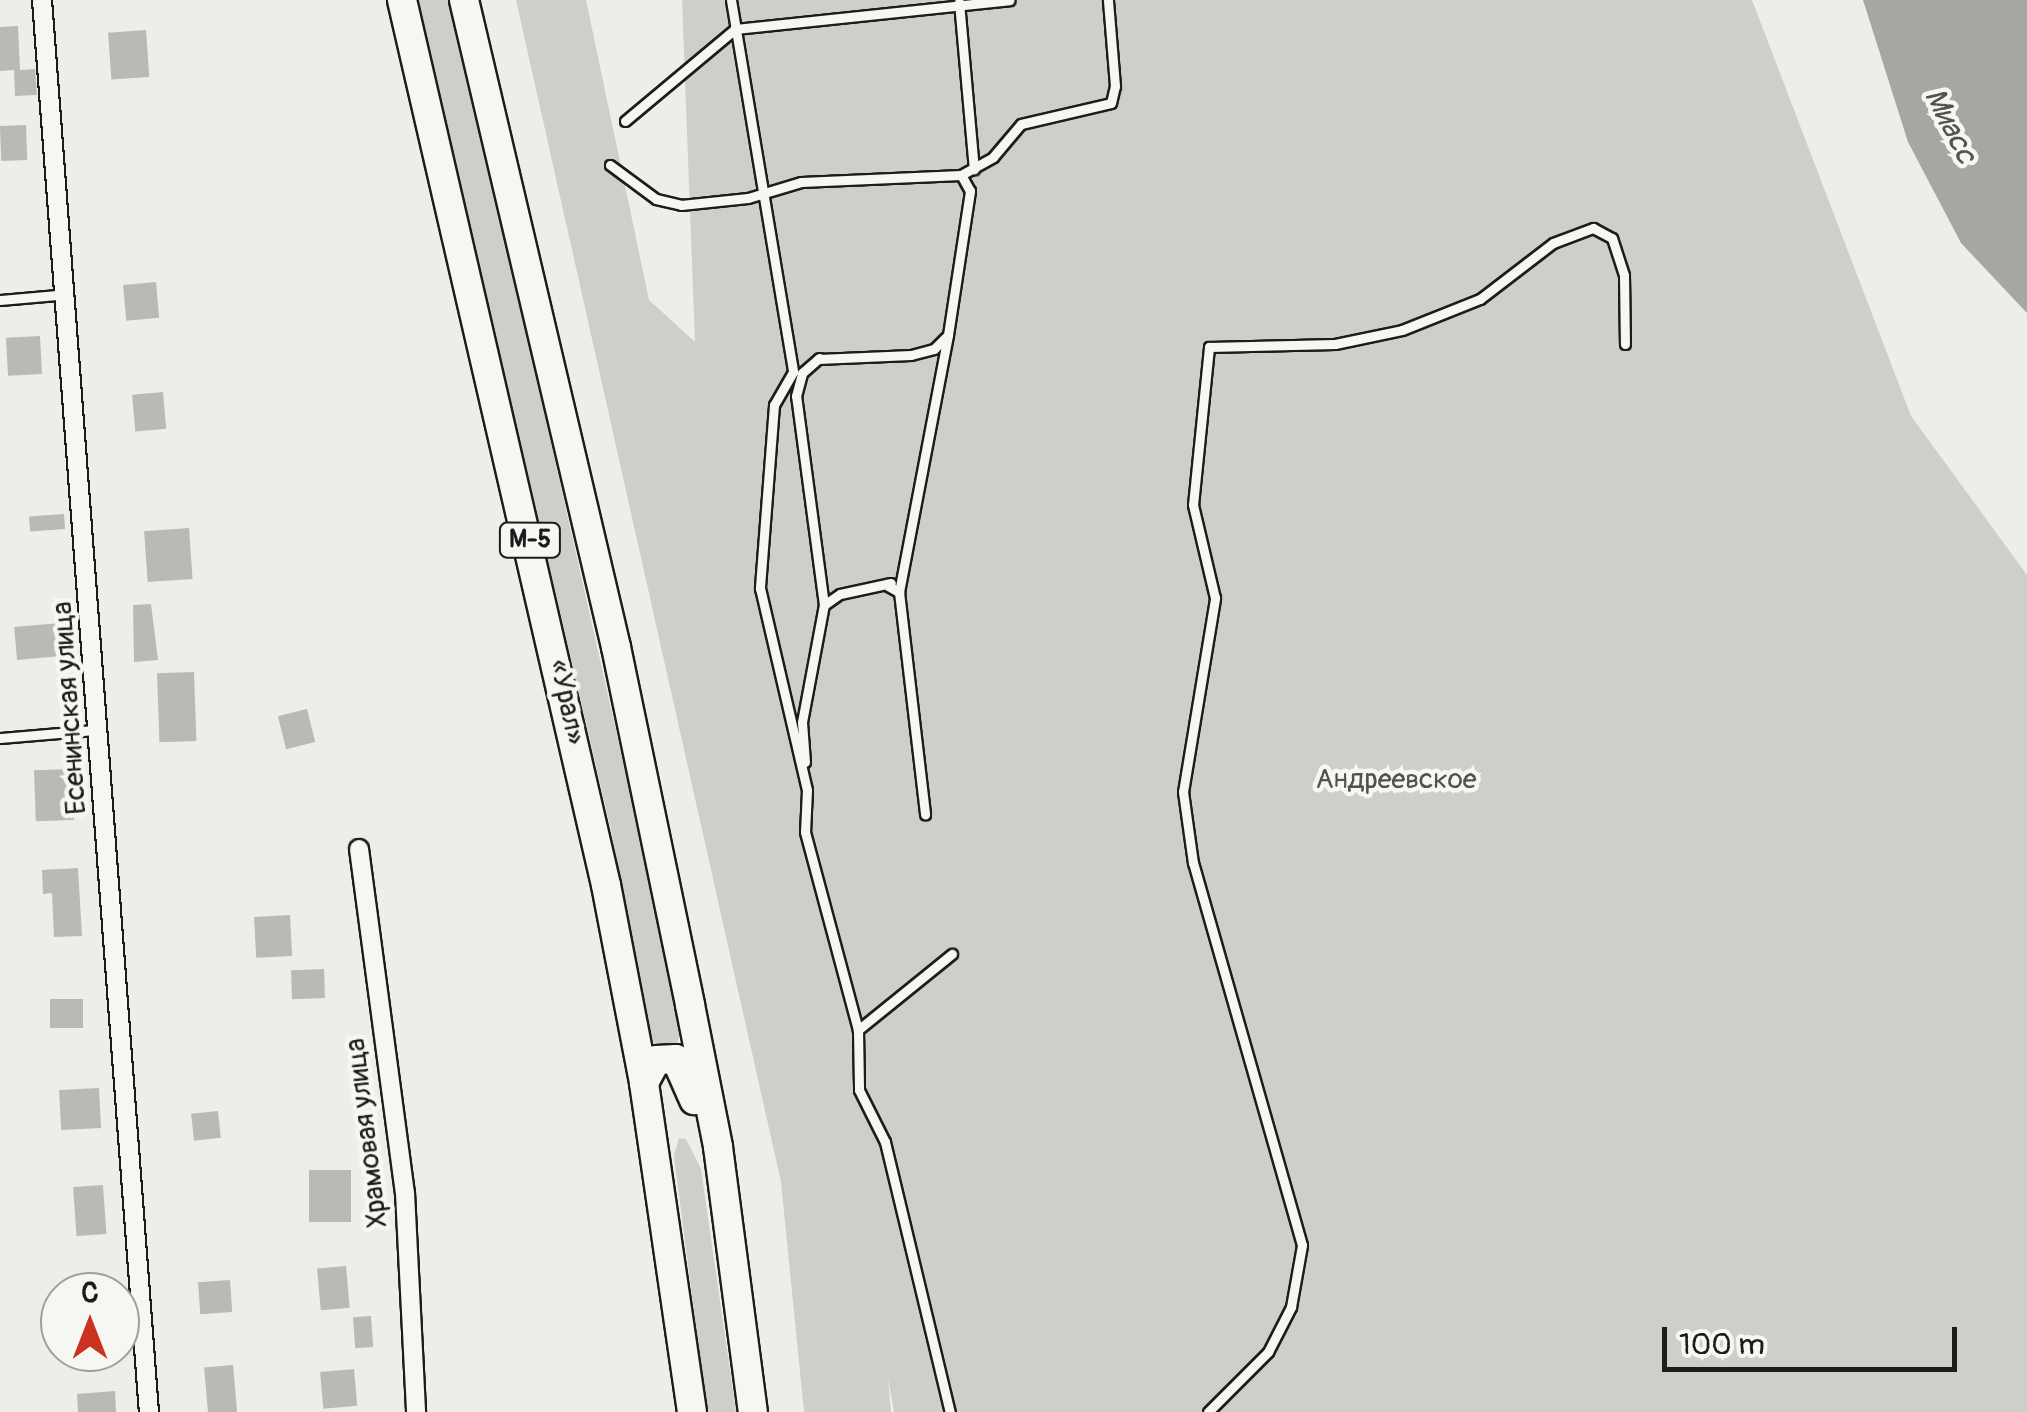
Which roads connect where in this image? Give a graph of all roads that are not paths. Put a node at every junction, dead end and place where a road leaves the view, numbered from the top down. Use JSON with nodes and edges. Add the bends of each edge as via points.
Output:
{"nodes":[{"id":1,"x":42,"y":0,"type":"edge"},
{"id":2,"x":402,"y":0,"type":"edge"},
{"id":3,"x":464,"y":0,"type":"edge"},
{"id":4,"x":731,"y":0,"type":"edge"},
{"id":5,"x":1009,"y":0,"type":"edge"},
{"id":6,"x":1108,"y":0,"type":"edge"},
{"id":7,"x":959,"y":3,"type":"edge"},
{"id":8,"x":735,"y":29,"type":"junction"},
{"id":9,"x":625,"y":121,"type":"dead end"},
{"id":10,"x":610,"y":165,"type":"dead end"},
{"id":11,"x":974,"y":169,"type":"junction"},
{"id":12,"x":961,"y":175,"type":"junction"},
{"id":13,"x":763,"y":194,"type":"junction"},
{"id":14,"x":67,"y":294,"type":"junction"},
{"id":15,"x":0,"y":300,"type":"edge"},
{"id":16,"x":948,"y":335,"type":"junction"},
{"id":17,"x":1624,"y":344,"type":"dead end"},
{"id":18,"x":818,"y":358,"type":"junction"},
{"id":19,"x":793,"y":372,"type":"junction"},
{"id":20,"x":898,"y":572,"type":"junction"},
{"id":21,"x":888,"y":586,"type":"junction"},
{"id":22,"x":898,"y":592,"type":"junction"},
{"id":23,"x":824,"y":605,"type":"junction"},
{"id":24,"x":99,"y":730,"type":"junction"},
{"id":25,"x":0,"y":738,"type":"edge"},
{"id":26,"x":806,"y":790,"type":"junction"},
{"id":27,"x":925,"y":814,"type":"dead end"},
{"id":28,"x":359,"y":850,"type":"dead end"},
{"id":29,"x":952,"y":954,"type":"dead end"},
{"id":30,"x":858,"y":1030,"type":"junction"},
{"id":31,"x":644,"y":1083,"type":"junction"},
{"id":32,"x":736,"y":1278,"type":"junction"},
{"id":33,"x":149,"y":1412,"type":"edge"},
{"id":34,"x":416,"y":1412,"type":"edge"},
{"id":35,"x":692,"y":1412,"type":"edge"},
{"id":36,"x":752,"y":1412,"type":"edge"},
{"id":37,"x":950,"y":1412,"type":"edge"},
{"id":38,"x":1208,"y":1412,"type":"edge"}],
"edges":[{"from":1,"to":14,"type":"street","name":"Есенинская улица"},
{"from":2,"to":31,"type":"main road","name":"«Урал»","number":"М-5","via":[[552,630]]},
{"from":3,"to":32,"type":"main road","number":"М-5","via":[[620,666],[718,1147]]},
{"from":4,"to":8,"type":"lane"},
{"from":5,"to":7,"type":"lane"},
{"from":6,"to":11,"type":"lane","via":[[1105,27],[1116,86],[1110,103],[1022,124]]},
{"from":7,"to":8,"type":"lane"},
{"from":7,"to":11,"type":"lane"},
{"from":8,"to":9,"type":"lane"},
{"from":8,"to":13,"type":"lane"},
{"from":10,"to":13,"type":"lane","via":[[656,199],[681,205]]},
{"from":11,"to":12,"type":"lane"},
{"from":12,"to":13,"type":"lane","via":[[869,175]]},
{"from":12,"to":16,"type":"lane","via":[[970,190]]},
{"from":13,"to":19,"type":"lane"},
{"from":14,"to":15,"type":"lane"},
{"from":14,"to":24,"type":"street","name":"Есенинская улица"},
{"from":16,"to":18,"type":"lane","via":[[934,349],[910,355]]},
{"from":16,"to":20,"type":"lane"},
{"from":17,"to":38,"type":"lane","via":[[1624,275],[1612,238],[1593,228],[1553,243],[1480,298],[1402,330],[1335,344],[1209,347],[1193,505],[1215,598],[1183,792],[1193,863],[1302,1246],[1291,1307],[1268,1352]]},
{"from":18,"to":19,"type":"lane"},
{"from":18,"to":23,"type":"lane","via":[[802,373],[796,396]]},
{"from":19,"to":26,"type":"lane","via":[[774,405],[760,588]]},
{"from":20,"to":21,"type":"lane"},
{"from":20,"to":22,"type":"lane"},
{"from":21,"to":22,"type":"lane"},
{"from":21,"to":23,"type":"lane","via":[[840,594]]},
{"from":22,"to":27,"type":"lane"},
{"from":23,"to":26,"type":"lane","via":[[802,722]]},
{"from":24,"to":25,"type":"lane"},
{"from":24,"to":33,"type":"street","name":"Есенинская улица"},
{"from":26,"to":30,"type":"lane","via":[[805,832]]},
{"from":28,"to":34,"type":"street","name":"Храмовая улица","via":[[405,1193]]},
{"from":29,"to":30,"type":"lane"},
{"from":30,"to":37,"type":"lane","via":[[859,1090],[885,1142]]},
{"from":31,"to":32,"type":"main road","via":[[656,1060],[676,1059],[685,1068],[718,1249]]},
{"from":31,"to":35,"type":"main road","name":"«Урал»","number":"М-5"},
{"from":32,"to":36,"type":"main road","number":"М-5"}]}
